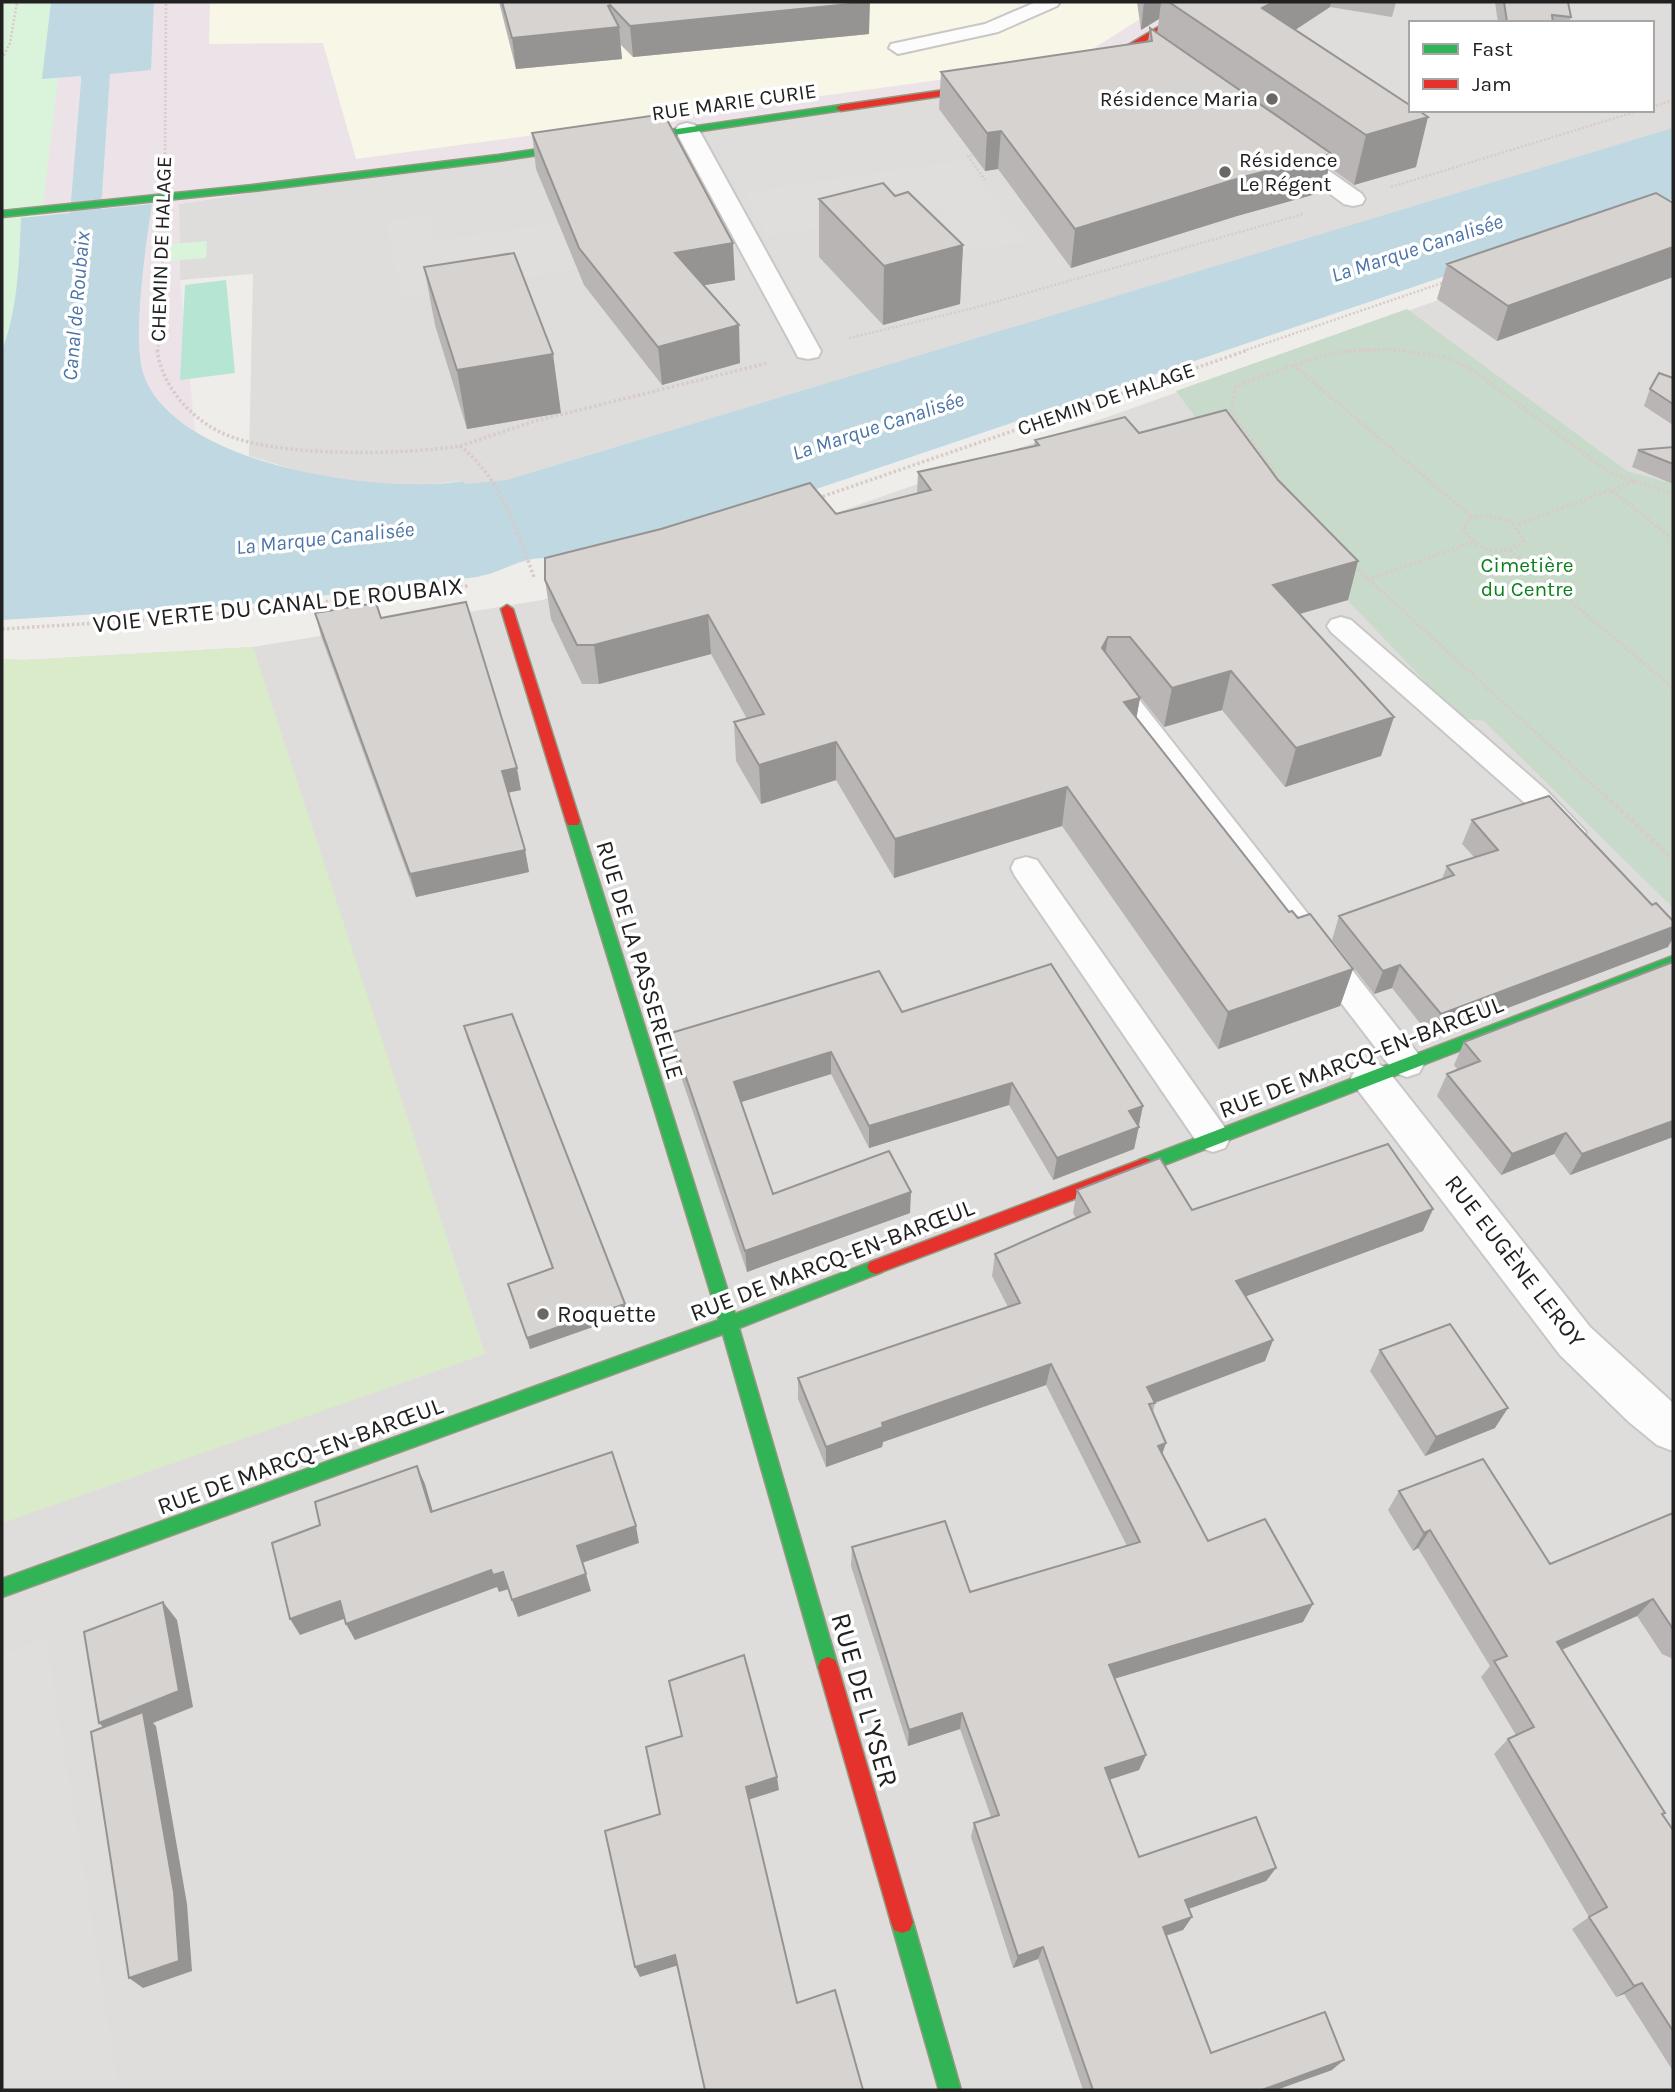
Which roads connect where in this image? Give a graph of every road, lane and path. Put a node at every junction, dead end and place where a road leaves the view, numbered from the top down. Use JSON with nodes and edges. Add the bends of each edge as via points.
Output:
{"nodes":[{"id":1,"x":17,"y":2,"type":"edge"},
{"id":2,"x":166,"y":2,"type":"edge"},
{"id":3,"x":1051,"y":2,"type":"edge"},
{"id":4,"x":1206,"y":2,"type":"edge"},
{"id":5,"x":1136,"y":45,"type":"junction"},
{"id":6,"x":898,"y":48,"type":"dead end"},
{"id":7,"x":2,"y":59,"type":"edge"},
{"id":8,"x":1157,"y":61,"type":"edge"},
{"id":9,"x":1077,"y":73,"type":"edge"},
{"id":10,"x":1008,"y":84,"type":"edge"},
{"id":11,"x":931,"y":95,"type":"junction"},
{"id":12,"x":1673,"y":100,"type":"edge"},
{"id":13,"x":1654,"y":106,"type":"edge"},
{"id":14,"x":1635,"y":112,"type":"edge"},
{"id":15,"x":687,"y":130,"type":"junction"},
{"id":16,"x":1266,"y":138,"type":"edge"},
{"id":17,"x":985,"y":180,"type":"dead end"},
{"id":18,"x":165,"y":198,"type":"junction"},
{"id":19,"x":1353,"y":199,"type":"junction"},
{"id":20,"x":2,"y":214,"type":"edge"},
{"id":21,"x":1457,"y":278,"type":"edge"},
{"id":22,"x":808,"y":351,"type":"junction"},
{"id":23,"x":1293,"y":365,"type":"junction"},
{"id":24,"x":460,"y":446,"type":"junction"},
{"id":25,"x":1636,"y":481,"type":"junction"},
{"id":26,"x":1611,"y":490,"type":"junction"},
{"id":27,"x":1289,"y":491,"type":"edge"},
{"id":28,"x":1673,"y":494,"type":"edge"},
{"id":29,"x":816,"y":499,"type":"edge"},
{"id":30,"x":1472,"y":517,"type":"junction"},
{"id":31,"x":1518,"y":525,"type":"junction"},
{"id":32,"x":1673,"y":539,"type":"edge"},
{"id":33,"x":1472,"y":542,"type":"junction"},
{"id":34,"x":1510,"y":550,"type":"junction"},
{"id":35,"x":1350,"y":560,"type":"edge"},
{"id":36,"x":546,"y":576,"type":"edge"},
{"id":37,"x":534,"y":578,"type":"junction"},
{"id":38,"x":522,"y":580,"type":"dead end"},
{"id":39,"x":1367,"y":580,"type":"junction"},
{"id":40,"x":475,"y":585,"type":"dead end"},
{"id":41,"x":507,"y":609,"type":"dead end"},
{"id":42,"x":1341,"y":625,"type":"dead end"},
{"id":43,"x":2,"y":629,"type":"edge"},
{"id":44,"x":1113,"y":685,"type":"edge"},
{"id":45,"x":1673,"y":688,"type":"edge"},
{"id":46,"x":1595,"y":855,"type":"edge"},
{"id":47,"x":1673,"y":859,"type":"edge"},
{"id":48,"x":1026,"y":868,"type":"dead end"},
{"id":49,"x":1673,"y":962,"type":"edge"},
{"id":50,"x":1389,"y":1071,"type":"junction"},
{"id":51,"x":1213,"y":1138,"type":"junction"},
{"id":52,"x":729,"y":1324,"type":"junction"},
{"id":53,"x":1673,"y":1430,"type":"edge"},
{"id":54,"x":2,"y":1588,"type":"edge"},
{"id":55,"x":950,"y":2090,"type":"edge"}],
"edges":[{"from":1,"to":7,"type":"path","via":[[10,43]]},
{"from":2,"to":18,"type":"path","name":"CHEMIN DE HALAGE"},
{"from":3,"to":6,"type":"lane","via":[[991,28]]},
{"from":4,"to":5,"type":"street"},
{"from":5,"to":8,"type":"street"},
{"from":5,"to":9,"type":"street"},
{"from":10,"to":11,"type":"street","name":"RUE MARIE CURIE"},
{"from":11,"to":15,"type":"street","name":"RUE MARIE CURIE"},
{"from":11,"to":17,"type":"path","via":[[978,155],[968,156]]},
{"from":12,"to":13,"type":"path"},
{"from":14,"to":19,"type":"path","name":"CHEMIN DE HALAGE"},
{"from":15,"to":18,"type":"street","name":"RUE MARIE CURIE"},
{"from":15,"to":22,"type":"street"},
{"from":16,"to":19,"type":"street"},
{"from":18,"to":20,"type":"street","name":"RUE MARIE CURIE"},
{"from":18,"to":24,"type":"path","name":"CHEMIN DE HALAGE","via":[[156,346],[171,389],[191,412],[223,434],[282,448],[399,451]]},
{"from":19,"to":22,"type":"path","name":"CHEMIN DE HALAGE"},
{"from":21,"to":29,"type":"path","name":"CHEMIN DE HALAGE"},
{"from":22,"to":24,"type":"path","name":"CHEMIN DE HALAGE","via":[[535,421]]},
{"from":23,"to":25,"type":"path","via":[[1350,351],[1388,349],[1445,357],[1473,370],[1609,472]]},
{"from":23,"to":27,"type":"path","via":[[1236,386],[1231,411]]},
{"from":23,"to":30,"type":"path"},
{"from":24,"to":37,"type":"path","via":[[476,456],[494,479]]},
{"from":25,"to":26,"type":"path"},
{"from":25,"to":28,"type":"path"},
{"from":26,"to":31,"type":"path"},
{"from":26,"to":32,"type":"path"},
{"from":30,"to":31,"type":"path","via":[[1492,514]]},
{"from":30,"to":33,"type":"path","via":[[1463,527]]},
{"from":31,"to":34,"type":"path","via":[[1524,540]]},
{"from":33,"to":34,"type":"path","via":[[1494,551]]},
{"from":33,"to":39,"type":"path"},
{"from":34,"to":45,"type":"path"},
{"from":35,"to":39,"type":"path"},
{"from":36,"to":37,"type":"path"},
{"from":37,"to":38,"type":"path"},
{"from":39,"to":47,"type":"path"},
{"from":40,"to":43,"type":"path","name":"VOIE VERTE DU CANAL DE ROUBAIX","via":[[220,614]]},
{"from":41,"to":52,"type":"street","name":"RUE DE LA PASSERELLE"},
{"from":42,"to":46,"type":"lane"},
{"from":44,"to":50,"type":"lane"},
{"from":48,"to":51,"type":"lane"},
{"from":49,"to":50,"type":"street","name":"RUE DE MARCQ-EN-BARŒUL"},
{"from":50,"to":51,"type":"street","name":"RUE DE MARCQ-EN-BARŒUL"},
{"from":50,"to":53,"type":"street","name":"RUE EUGÈNE LEROY","via":[[1575,1340]]},
{"from":51,"to":52,"type":"street","name":"RUE DE MARCQ-EN-BARŒUL"},
{"from":52,"to":54,"type":"street","name":"RUE DE MARCQ-EN-BARŒUL"},
{"from":52,"to":55,"type":"street","name":"RUE DE L'YSER"}]}
